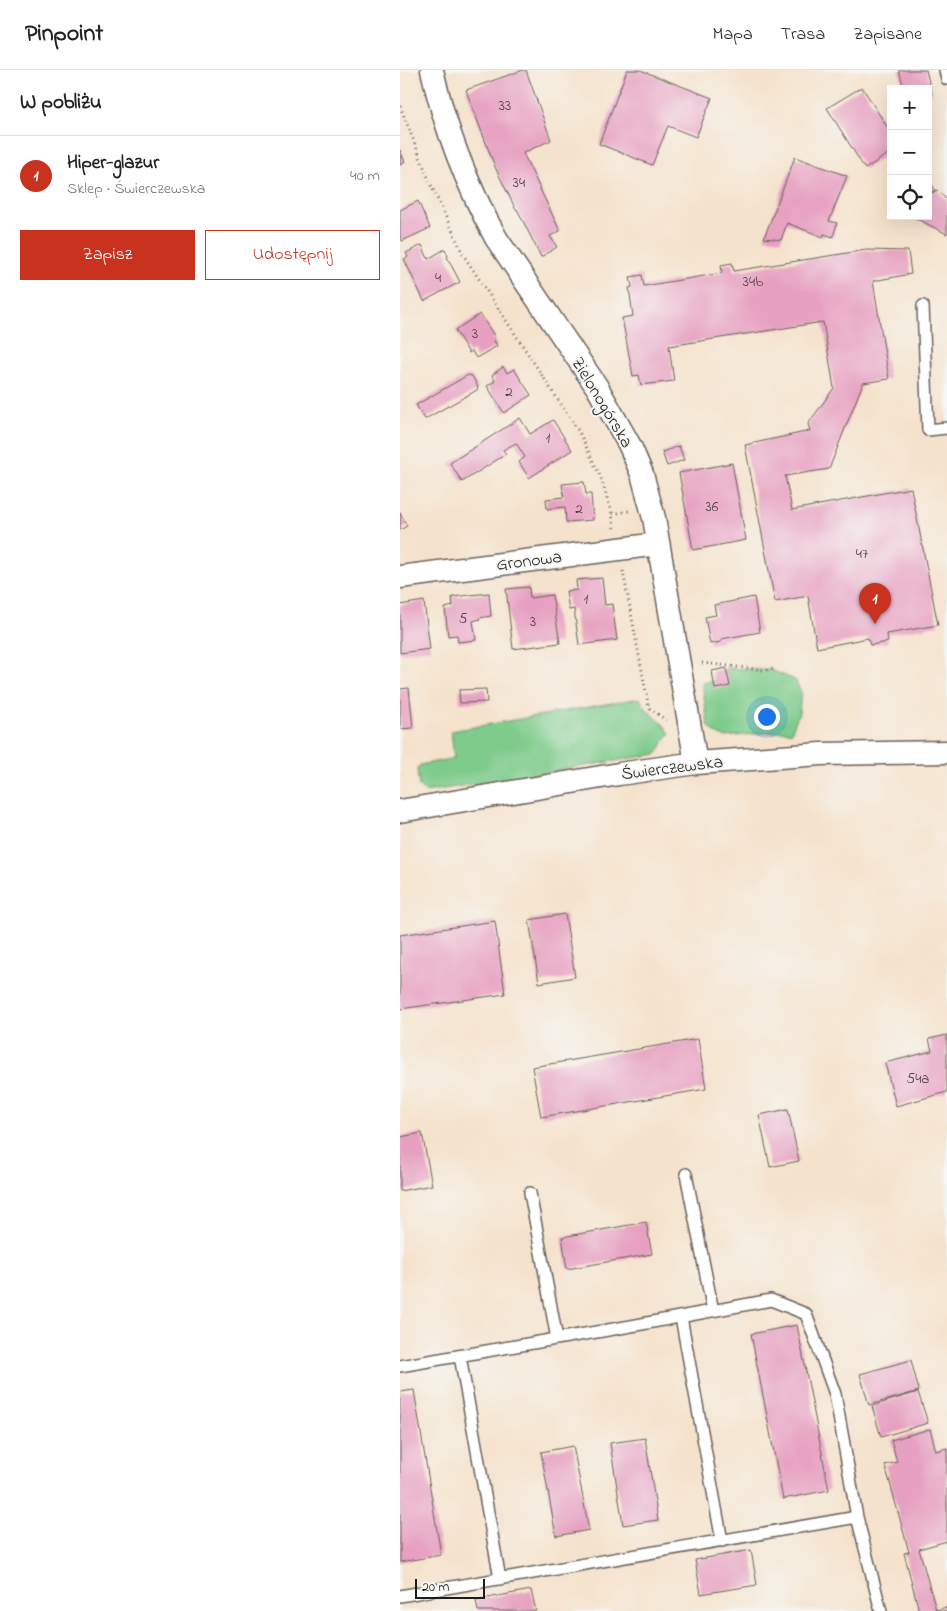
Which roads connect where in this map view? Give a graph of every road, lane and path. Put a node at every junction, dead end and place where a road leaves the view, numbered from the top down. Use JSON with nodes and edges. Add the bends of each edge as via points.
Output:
{"nodes":[{"id":1,"x":432,"y":70,"type":"edge"},
{"id":2,"x":945,"y":70,"type":"edge"},
{"id":3,"x":947,"y":79,"type":"edge"},
{"id":4,"x":400,"y":106,"type":"edge"},
{"id":5,"x":922,"y":306,"type":"dead end"},
{"id":6,"x":947,"y":428,"type":"edge"},
{"id":7,"x":612,"y":514,"type":"dead end"},
{"id":8,"x":658,"y":544,"type":"junction"},
{"id":9,"x":400,"y":576,"type":"edge"},
{"id":10,"x":947,"y":752,"type":"edge"},
{"id":11,"x":696,"y":763,"type":"junction"},
{"id":12,"x":400,"y":811,"type":"edge"},
{"id":13,"x":686,"y":1174,"type":"dead end"},
{"id":14,"x":530,"y":1193,"type":"dead end"},
{"id":15,"x":713,"y":1311,"type":"junction"},
{"id":16,"x":681,"y":1317,"type":"junction"},
{"id":17,"x":557,"y":1339,"type":"junction"},
{"id":18,"x":460,"y":1356,"type":"junction"},
{"id":19,"x":400,"y":1366,"type":"edge"},
{"id":20,"x":857,"y":1518,"type":"junction"},
{"id":21,"x":722,"y":1541,"type":"junction"},
{"id":22,"x":500,"y":1579,"type":"junction"},
{"id":23,"x":400,"y":1596,"type":"edge"},
{"id":24,"x":881,"y":1611,"type":"edge"}],
"edges":[{"from":1,"to":8,"type":"street","name":"Zielonogórska","via":[[448,131],[484,216],[596,387],[630,446],[648,493]]},
{"from":2,"to":3,"type":"lane"},
{"from":4,"to":7,"type":"path","via":[[464,256],[579,432]]},
{"from":5,"to":6,"type":"lane","via":[[928,430]]},
{"from":8,"to":9,"type":"street","name":"Gronowa"},
{"from":8,"to":11,"type":"street","name":"Zielonogórska"},
{"from":10,"to":11,"type":"street","name":"Świerczewska","via":[[814,754]]},
{"from":11,"to":12,"type":"street","name":"Świerczewska"},
{"from":13,"to":15,"type":"lane"},
{"from":14,"to":17,"type":"lane"},
{"from":15,"to":16,"type":"lane"},
{"from":15,"to":20,"type":"lane","via":[[771,1300],[806,1314],[835,1394]]},
{"from":16,"to":17,"type":"lane"},
{"from":16,"to":21,"type":"lane"},
{"from":17,"to":18,"type":"lane"},
{"from":18,"to":19,"type":"lane"},
{"from":18,"to":22,"type":"lane"},
{"from":20,"to":21,"type":"lane"},
{"from":20,"to":24,"type":"lane"},
{"from":21,"to":22,"type":"lane"},
{"from":22,"to":23,"type":"lane"}]}
